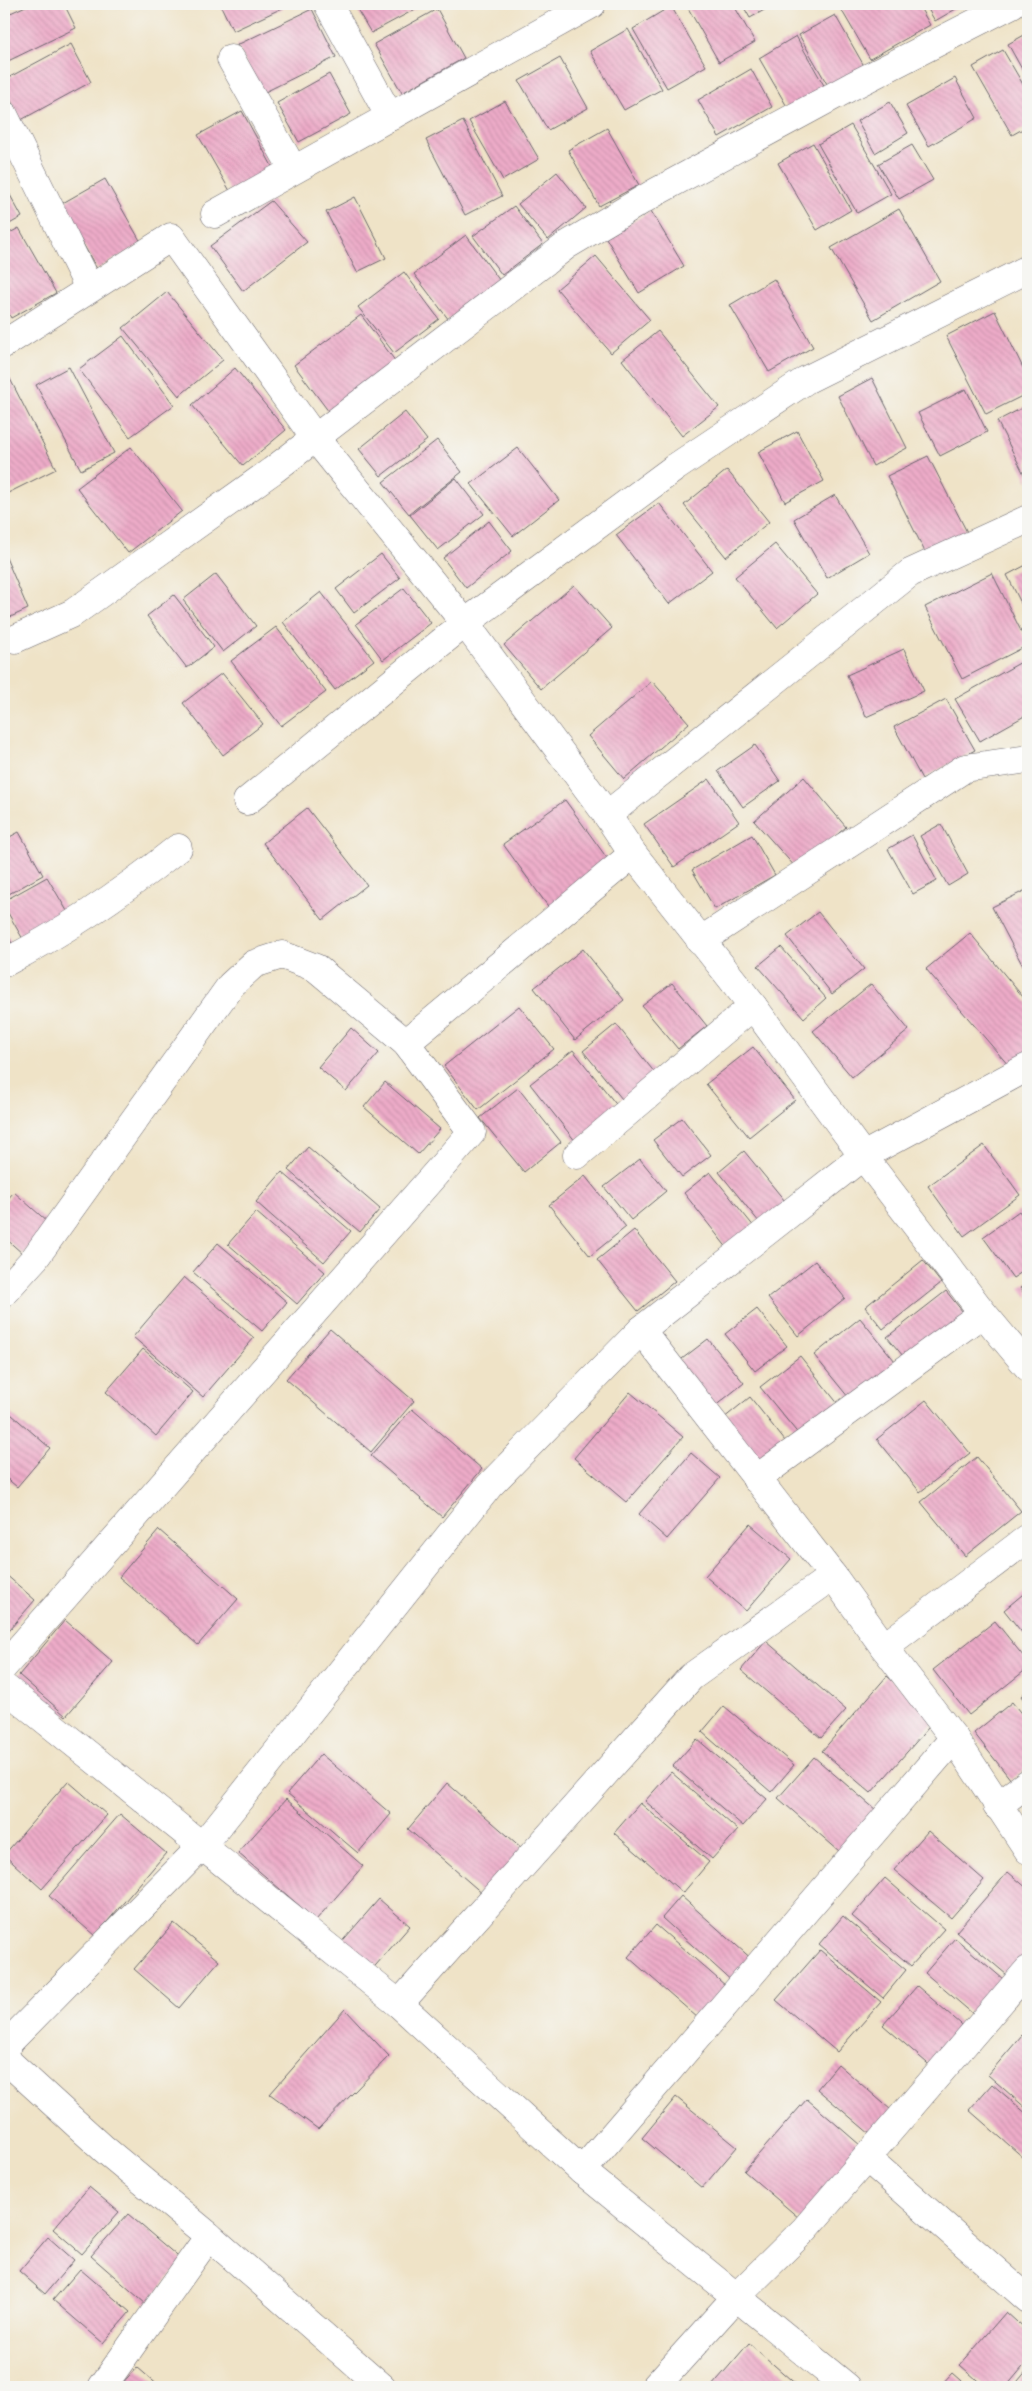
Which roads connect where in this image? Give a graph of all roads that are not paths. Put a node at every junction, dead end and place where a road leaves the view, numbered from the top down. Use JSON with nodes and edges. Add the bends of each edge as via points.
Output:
{"nodes":[{"id":1,"x":328,"y":4,"type":"edge"},
{"id":2,"x":592,"y":4,"type":"edge"},
{"id":3,"x":1012,"y":4,"type":"edge"},
{"id":4,"x":562,"y":11,"type":"edge"},
{"id":5,"x":231,"y":59,"type":"dead end"},
{"id":6,"x":4,"y":116,"type":"edge"},
{"id":7,"x":390,"y":117,"type":"junction"},
{"id":8,"x":293,"y":169,"type":"junction"},
{"id":9,"x":215,"y":214,"type":"dead end"},
{"id":10,"x":1028,"y":269,"type":"edge"},
{"id":11,"x":89,"y":288,"type":"junction"},
{"id":12,"x":4,"y":344,"type":"edge"},
{"id":13,"x":315,"y":438,"type":"junction"},
{"id":14,"x":1028,"y":519,"type":"edge"},
{"id":15,"x":465,"y":623,"type":"junction"},
{"id":16,"x":15,"y":638,"type":"dead end"},
{"id":17,"x":1028,"y":759,"type":"edge"},
{"id":18,"x":247,"y":801,"type":"dead end"},
{"id":19,"x":607,"y":815,"type":"junction"},
{"id":20,"x":178,"y":848,"type":"dead end"},
{"id":21,"x":634,"y":854,"type":"junction"},
{"id":22,"x":700,"y":942,"type":"junction"},
{"id":23,"x":4,"y":963,"type":"edge"},
{"id":24,"x":753,"y":1006,"type":"junction"},
{"id":25,"x":406,"y":1043,"type":"junction"},
{"id":26,"x":1028,"y":1067,"type":"edge"},
{"id":27,"x":577,"y":1155,"type":"dead end"},
{"id":28,"x":863,"y":1156,"type":"junction"},
{"id":29,"x":4,"y":1292,"type":"edge"},
{"id":30,"x":983,"y":1313,"type":"junction"},
{"id":31,"x":641,"y":1330,"type":"junction"},
{"id":32,"x":1026,"y":1360,"type":"edge"},
{"id":33,"x":756,"y":1480,"type":"junction"},
{"id":34,"x":1028,"y":1538,"type":"edge"},
{"id":35,"x":833,"y":1576,"type":"junction"},
{"id":36,"x":884,"y":1647,"type":"junction"},
{"id":37,"x":4,"y":1666,"type":"edge"},
{"id":38,"x":4,"y":1687,"type":"edge"},
{"id":39,"x":954,"y":1738,"type":"junction"},
{"id":40,"x":1028,"y":1783,"type":"edge"},
{"id":41,"x":997,"y":1806,"type":"junction"},
{"id":42,"x":203,"y":1845,"type":"junction"},
{"id":43,"x":1028,"y":1850,"type":"edge"},
{"id":44,"x":1028,"y":1970,"type":"edge"},
{"id":45,"x":399,"y":2004,"type":"junction"},
{"id":46,"x":4,"y":2046,"type":"edge"},
{"id":47,"x":4,"y":2058,"type":"edge"},
{"id":48,"x":867,"y":2158,"type":"junction"},
{"id":49,"x":582,"y":2170,"type":"junction"},
{"id":50,"x":209,"y":2236,"type":"junction"},
{"id":51,"x":1024,"y":2288,"type":"edge"},
{"id":52,"x":737,"y":2296,"type":"junction"},
{"id":53,"x":102,"y":2387,"type":"edge"},
{"id":54,"x":382,"y":2387,"type":"edge"},
{"id":55,"x":655,"y":2387,"type":"edge"},
{"id":56,"x":848,"y":2387,"type":"edge"}],
"edges":[{"from":1,"to":7,"type":"street"},
{"from":2,"to":4,"type":"street"},
{"from":3,"to":13,"type":"street","via":[[800,114],[656,192],[567,245]]},
{"from":4,"to":7,"type":"street"},
{"from":5,"to":8,"type":"street"},
{"from":6,"to":11,"type":"street"},
{"from":7,"to":8,"type":"street"},
{"from":8,"to":9,"type":"street"},
{"from":10,"to":15,"type":"street","via":[[806,380],[676,467]]},
{"from":11,"to":12,"type":"street"},
{"from":11,"to":13,"type":"street","via":[[171,237]]},
{"from":13,"to":15,"type":"street"},
{"from":13,"to":16,"type":"street","via":[[73,613]]},
{"from":14,"to":19,"type":"street","via":[[910,573]]},
{"from":15,"to":18,"type":"street"},
{"from":15,"to":19,"type":"street"},
{"from":17,"to":22,"type":"street","via":[[965,768]]},
{"from":19,"to":21,"type":"street"},
{"from":20,"to":23,"type":"street","via":[[138,880]]},
{"from":21,"to":22,"type":"street"},
{"from":21,"to":25,"type":"street"},
{"from":22,"to":24,"type":"street"},
{"from":24,"to":27,"type":"street"},
{"from":24,"to":28,"type":"street"},
{"from":25,"to":29,"type":"street","via":[[316,968],[282,955],[254,964],[231,985],[36,1258]]},
{"from":25,"to":37,"type":"street","via":[[472,1132]]},
{"from":26,"to":28,"type":"street"},
{"from":28,"to":30,"type":"street"},
{"from":28,"to":31,"type":"street"},
{"from":30,"to":32,"type":"street"},
{"from":30,"to":33,"type":"street"},
{"from":31,"to":33,"type":"street"},
{"from":31,"to":42,"type":"street","via":[[490,1486]]},
{"from":33,"to":35,"type":"street"},
{"from":34,"to":36,"type":"street"},
{"from":35,"to":36,"type":"street"},
{"from":35,"to":45,"type":"street","via":[[691,1677]]},
{"from":36,"to":39,"type":"street"},
{"from":38,"to":42,"type":"street"},
{"from":39,"to":41,"type":"street"},
{"from":39,"to":49,"type":"street"},
{"from":40,"to":41,"type":"street"},
{"from":41,"to":43,"type":"street"},
{"from":42,"to":45,"type":"street"},
{"from":42,"to":46,"type":"street"},
{"from":44,"to":48,"type":"street"},
{"from":45,"to":49,"type":"street"},
{"from":47,"to":50,"type":"street","via":[[104,2149]]},
{"from":48,"to":51,"type":"street"},
{"from":48,"to":52,"type":"street","via":[[805,2229]]},
{"from":49,"to":52,"type":"street"},
{"from":50,"to":53,"type":"street"},
{"from":50,"to":54,"type":"street"},
{"from":52,"to":55,"type":"street"},
{"from":52,"to":56,"type":"street"}]}
